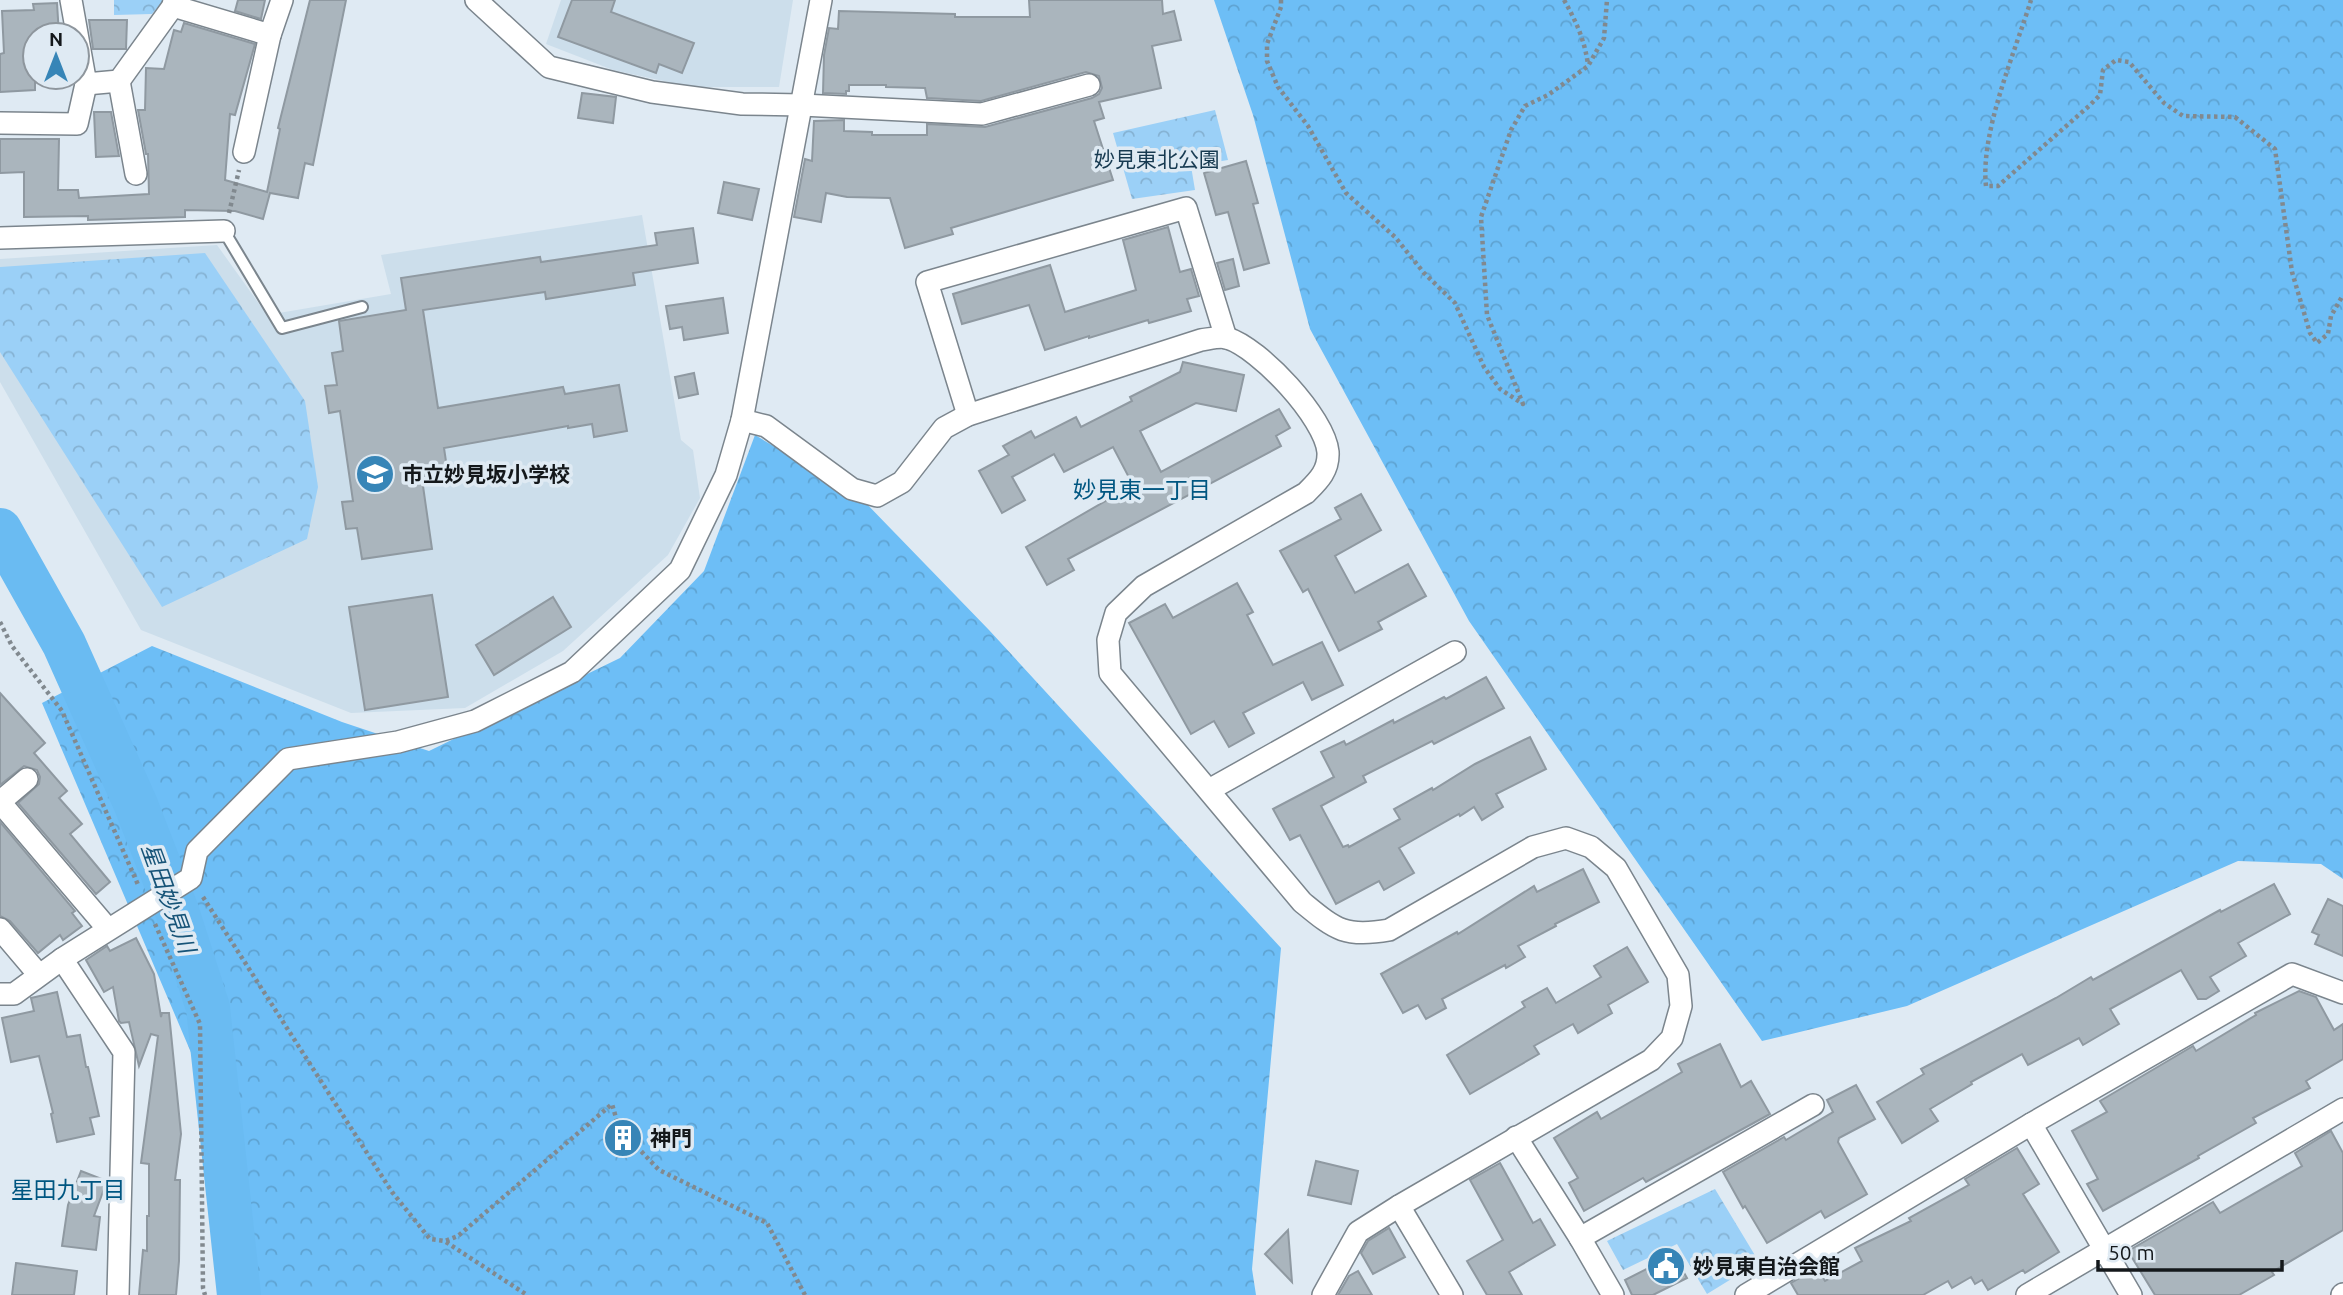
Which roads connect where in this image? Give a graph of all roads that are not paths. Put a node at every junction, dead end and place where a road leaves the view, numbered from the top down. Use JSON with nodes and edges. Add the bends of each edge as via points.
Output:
{"nodes":[{"id":1,"x":72,"y":0,"type":"edge"},
{"id":2,"x":282,"y":0,"type":"edge"},
{"id":3,"x":476,"y":0,"type":"edge"},
{"id":4,"x":821,"y":0,"type":"edge"},
{"id":5,"x":174,"y":3,"type":"edge"},
{"id":6,"x":76,"y":21,"type":"edge"},
{"id":7,"x":270,"y":35,"type":"junction"},
{"id":8,"x":119,"y":81,"type":"junction"},
{"id":9,"x":91,"y":84,"type":"edge"},
{"id":10,"x":1089,"y":85,"type":"dead end"},
{"id":11,"x":84,"y":91,"type":"edge"},
{"id":12,"x":802,"y":105,"type":"junction"},
{"id":13,"x":0,"y":123,"type":"edge"},
{"id":14,"x":244,"y":152,"type":"road end"},
{"id":15,"x":135,"y":174,"type":"dead end"},
{"id":16,"x":224,"y":230,"type":"joint"},
{"id":17,"x":0,"y":238,"type":"edge"},
{"id":18,"x":362,"y":307,"type":"dead end"},
{"id":19,"x":1226,"y":338,"type":"junction"},
{"id":20,"x":968,"y":415,"type":"junction"},
{"id":21,"x":742,"y":420,"type":"junction"},
{"id":22,"x":1455,"y":652,"type":"dead end"},
{"id":23,"x":27,"y":779,"type":"dead end"},
{"id":24,"x":1209,"y":790,"type":"junction"},
{"id":25,"x":0,"y":801,"type":"edge"},
{"id":26,"x":0,"y":929,"type":"edge"},
{"id":27,"x":108,"y":929,"type":"junction"},
{"id":28,"x":62,"y":958,"type":"junction"},
{"id":29,"x":39,"y":975,"type":"junction"},
{"id":30,"x":2343,"y":993,"type":"edge"},
{"id":31,"x":0,"y":994,"type":"edge"},
{"id":32,"x":1813,"y":1105,"type":"dead end"},
{"id":33,"x":2343,"y":1109,"type":"edge"},
{"id":34,"x":2031,"y":1124,"type":"junction"},
{"id":35,"x":1516,"y":1137,"type":"junction"},
{"id":36,"x":1399,"y":1206,"type":"junction"},
{"id":37,"x":1580,"y":1238,"type":"junction"},
{"id":38,"x":2103,"y":1249,"type":"junction"},
{"id":39,"x":118,"y":1295,"type":"edge"},
{"id":40,"x":1322,"y":1295,"type":"edge"},
{"id":41,"x":1452,"y":1295,"type":"edge"},
{"id":42,"x":1613,"y":1295,"type":"edge"},
{"id":43,"x":1746,"y":1295,"type":"edge"},
{"id":44,"x":2027,"y":1295,"type":"edge"},
{"id":45,"x":2131,"y":1295,"type":"edge"}],
"edges":[{"from":1,"to":6,"type":"street"},
{"from":2,"to":7,"type":"street"},
{"from":3,"to":12,"type":"street","via":[[550,67],[652,93],[742,104]]},
{"from":4,"to":12,"type":"street"},
{"from":5,"to":7,"type":"street"},
{"from":5,"to":8,"type":"street"},
{"from":7,"to":14,"type":"street"},
{"from":8,"to":9,"type":"street"},
{"from":8,"to":15,"type":"street"},
{"from":10,"to":12,"type":"street","via":[[982,114]]},
{"from":11,"to":13,"type":"street","via":[[77,124]]},
{"from":12,"to":21,"type":"street"},
{"from":16,"to":17,"type":"street"},
{"from":16,"to":18,"type":"lane","via":[[282,328]]},
{"from":19,"to":20,"type":"street","via":[[1201,340]]},
{"from":19,"to":20,"type":"street","via":[[1186,208],[927,282]]},
{"from":19,"to":24,"type":"street","via":[[1249,350],[1299,396],[1319,426],[1328,452],[1324,475],[1306,493],[1144,586],[1116,613],[1108,640],[1110,673]]},
{"from":20,"to":21,"type":"street","via":[[944,428],[902,482],[877,496],[852,489],[766,426]]},
{"from":21,"to":27,"type":"street","via":[[726,475],[680,570],[572,672],[475,721],[398,742],[288,760],[197,851],[191,878]]},
{"from":22,"to":24,"type":"street"},
{"from":23,"to":25,"type":"street"},
{"from":24,"to":35,"type":"street","via":[[1301,902],[1335,928],[1363,935],[1389,930],[1533,846],[1566,838],[1591,846],[1616,868],[1678,975],[1681,1006],[1672,1038],[1651,1060]]},
{"from":25,"to":27,"type":"street"},
{"from":26,"to":29,"type":"street"},
{"from":27,"to":28,"type":"street"},
{"from":28,"to":29,"type":"street"},
{"from":28,"to":39,"type":"street","via":[[124,1052]]},
{"from":29,"to":31,"type":"street","via":[[14,993]]},
{"from":30,"to":34,"type":"street","via":[[2292,974]]},
{"from":32,"to":37,"type":"street"},
{"from":33,"to":38,"type":"street"},
{"from":34,"to":38,"type":"street"},
{"from":34,"to":43,"type":"street"},
{"from":35,"to":36,"type":"street"},
{"from":35,"to":37,"type":"street"},
{"from":36,"to":40,"type":"street","via":[[1358,1232]]},
{"from":36,"to":41,"type":"street"},
{"from":37,"to":42,"type":"street"},
{"from":38,"to":44,"type":"street"},
{"from":38,"to":45,"type":"street"}]}
